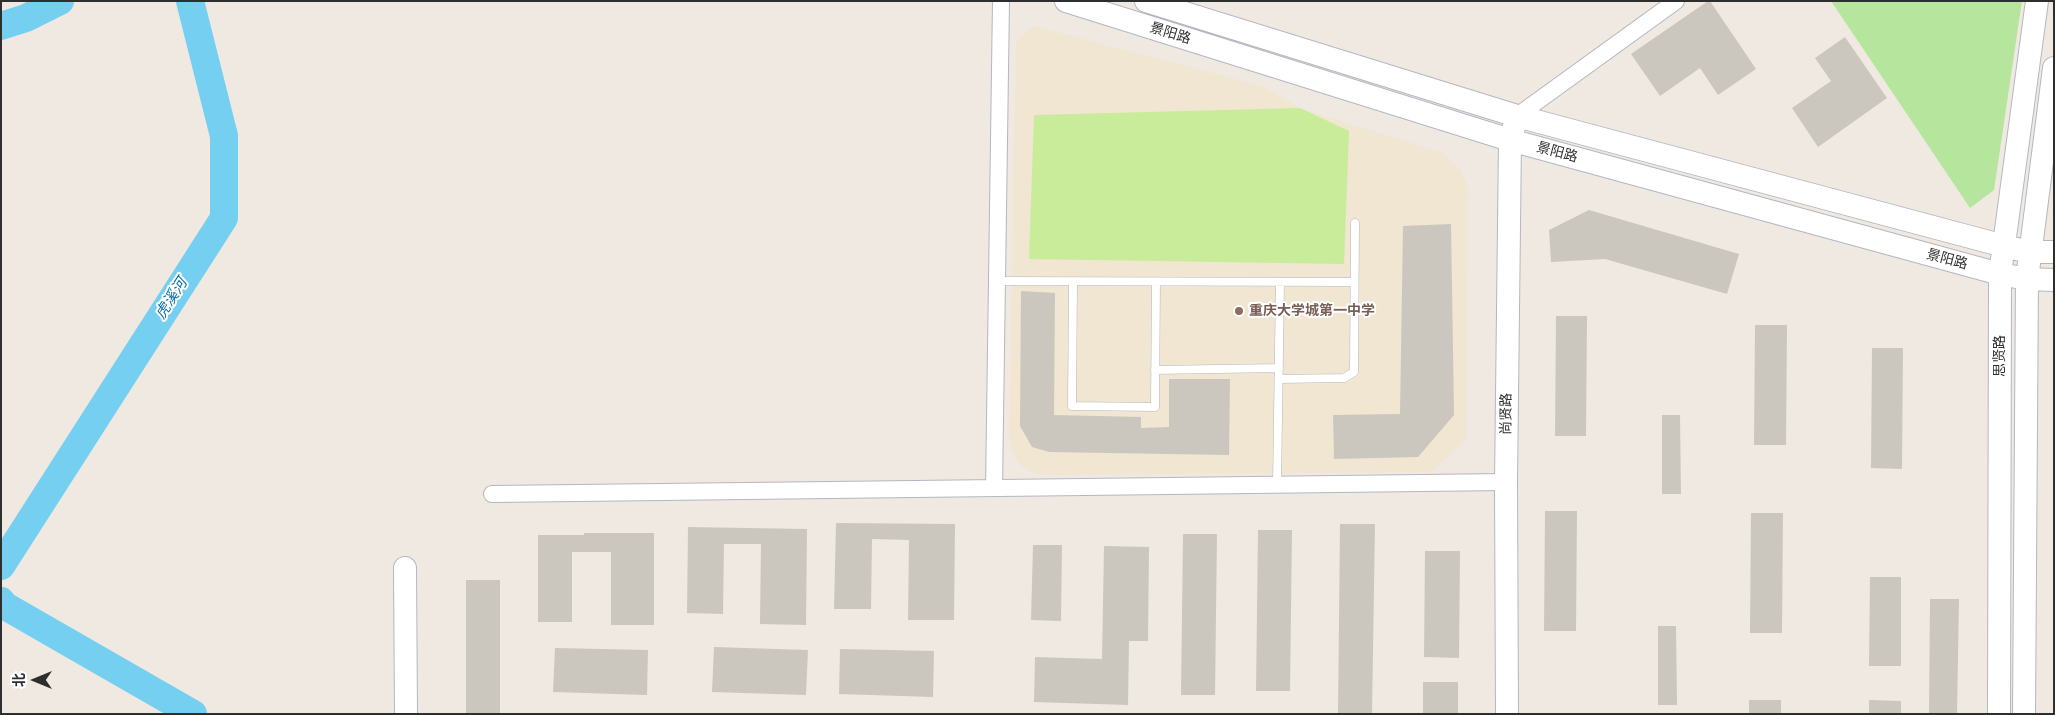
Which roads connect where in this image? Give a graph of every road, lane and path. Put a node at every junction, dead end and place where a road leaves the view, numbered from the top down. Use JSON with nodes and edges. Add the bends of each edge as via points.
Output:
{"nodes":[{"id":1,"x":1001,"y":1,"type":"edge"},
{"id":2,"x":1066,"y":1,"type":"edge"},
{"id":3,"x":1146,"y":1,"type":"edge"},
{"id":4,"x":1676,"y":1,"type":"edge"},
{"id":5,"x":2037,"y":1,"type":"edge"},
{"id":6,"x":2054,"y":68,"type":"edge"},
{"id":7,"x":1517,"y":116,"type":"junction"},
{"id":8,"x":1510,"y":140,"type":"junction"},
{"id":9,"x":1355,"y":223,"type":"dead end"},
{"id":10,"x":2004,"y":246,"type":"junction"},
{"id":11,"x":2030,"y":252,"type":"junction"},
{"id":12,"x":2054,"y":252,"type":"edge"},
{"id":13,"x":2000,"y":274,"type":"junction"},
{"id":14,"x":2027,"y":279,"type":"junction"},
{"id":15,"x":2054,"y":280,"type":"edge"},
{"id":16,"x":997,"y":281,"type":"junction"},
{"id":17,"x":1073,"y":282,"type":"junction"},
{"id":18,"x":1156,"y":282,"type":"junction"},
{"id":19,"x":1280,"y":282,"type":"junction"},
{"id":20,"x":1354,"y":282,"type":"junction"},
{"id":21,"x":1279,"y":368,"type":"junction"},
{"id":22,"x":1155,"y":370,"type":"junction"},
{"id":23,"x":1279,"y":379,"type":"junction"},
{"id":24,"x":1506,"y":482,"type":"junction"},
{"id":25,"x":1277,"y":485,"type":"junction"},
{"id":26,"x":994,"y":488,"type":"junction"},
{"id":27,"x":492,"y":494,"type":"dead end"},
{"id":28,"x":405,"y":568,"type":"dead end"},
{"id":29,"x":406,"y":714,"type":"edge"},
{"id":30,"x":1507,"y":714,"type":"edge"},
{"id":31,"x":1999,"y":714,"type":"edge"},
{"id":32,"x":2024,"y":714,"type":"edge"}],
"edges":[{"from":1,"to":16,"type":"street"},
{"from":2,"to":8,"type":"main road","name":"景阳路"},
{"from":3,"to":7,"type":"main road","name":"景阳路"},
{"from":4,"to":7,"type":"street"},
{"from":5,"to":10,"type":"main road","name":"思贤路"},
{"from":6,"to":11,"type":"main road","name":"思贤路"},
{"from":7,"to":8,"type":"main road","name":"尚贤路"},
{"from":7,"to":10,"type":"main road","name":"景阳路"},
{"from":8,"to":13,"type":"main road","name":"景阳路"},
{"from":8,"to":24,"type":"main road","name":"尚贤路"},
{"from":9,"to":20,"type":"lane"},
{"from":10,"to":11,"type":"main road","name":"景阳路"},
{"from":10,"to":13,"type":"main road","name":"思贤路"},
{"from":11,"to":12,"type":"main road","name":"景阳路"},
{"from":11,"to":14,"type":"main road","name":"思贤路"},
{"from":13,"to":14,"type":"main road","name":"景阳路"},
{"from":13,"to":31,"type":"main road","name":"思贤路"},
{"from":14,"to":15,"type":"main road","name":"景阳路"},
{"from":14,"to":32,"type":"main road","name":"思贤路"},
{"from":16,"to":17,"type":"lane"},
{"from":16,"to":26,"type":"street"},
{"from":17,"to":18,"type":"lane"},
{"from":17,"to":22,"type":"lane","via":[[1072,406],[1155,407]]},
{"from":18,"to":19,"type":"lane"},
{"from":18,"to":22,"type":"lane"},
{"from":19,"to":20,"type":"lane"},
{"from":19,"to":21,"type":"lane"},
{"from":20,"to":23,"type":"lane","via":[[1354,372],[1344,378]]},
{"from":21,"to":22,"type":"lane"},
{"from":21,"to":23,"type":"lane"},
{"from":23,"to":25,"type":"lane"},
{"from":24,"to":25,"type":"street"},
{"from":24,"to":30,"type":"main road","name":"尚贤路"},
{"from":25,"to":26,"type":"street"},
{"from":26,"to":27,"type":"street"},
{"from":28,"to":29,"type":"main road"}]}
